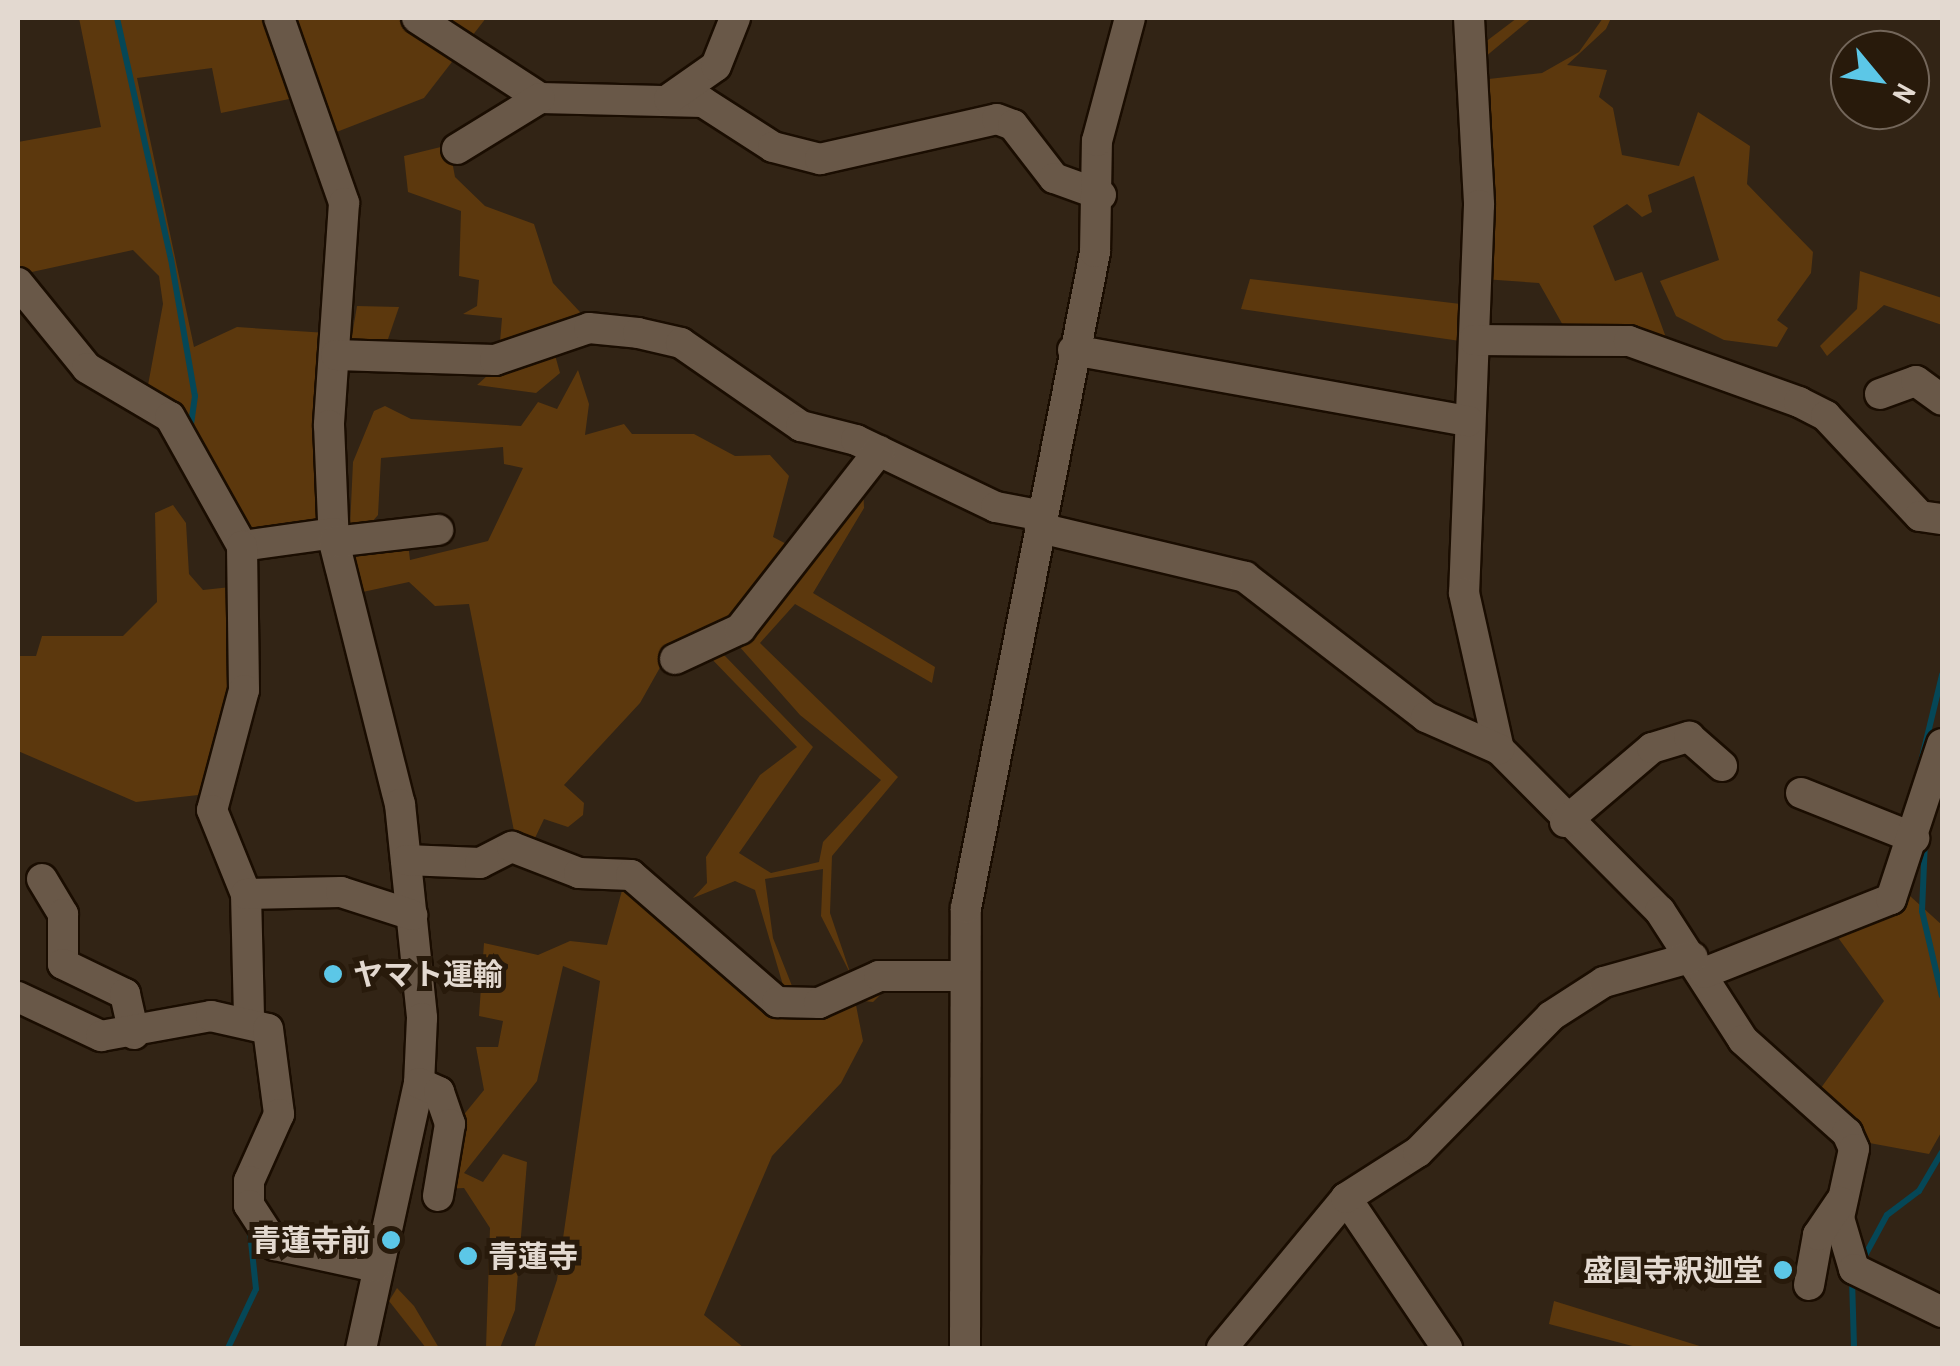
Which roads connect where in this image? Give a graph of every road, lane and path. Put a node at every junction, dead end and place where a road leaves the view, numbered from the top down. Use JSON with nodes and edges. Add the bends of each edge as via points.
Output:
{"nodes":[{"id":1,"x":279,"y":18,"type":"edge"},
{"id":2,"x":417,"y":18,"type":"edge"},
{"id":3,"x":736,"y":18,"type":"edge"},
{"id":4,"x":1130,"y":18,"type":"edge"},
{"id":5,"x":1469,"y":18,"type":"edge"},
{"id":6,"x":540,"y":98,"type":"junction"},
{"id":7,"x":668,"y":98,"type":"junction"},
{"id":8,"x":458,"y":149,"type":"dead end"},
{"id":9,"x":1101,"y":195,"type":"junction"},
{"id":10,"x":18,"y":282,"type":"edge"},
{"id":11,"x":1474,"y":340,"type":"junction"},
{"id":12,"x":1074,"y":350,"type":"junction"},
{"id":13,"x":336,"y":355,"type":"junction"},
{"id":14,"x":1880,"y":394,"type":"dead end"},
{"id":15,"x":1942,"y":400,"type":"edge"},
{"id":16,"x":1470,"y":421,"type":"junction"},
{"id":17,"x":879,"y":451,"type":"junction"},
{"id":18,"x":1942,"y":519,"type":"edge"},
{"id":19,"x":1041,"y":522,"type":"junction"},
{"id":20,"x":438,"y":530,"type":"dead end"},
{"id":21,"x":334,"y":538,"type":"junction"},
{"id":22,"x":242,"y":546,"type":"junction"},
{"id":23,"x":675,"y":660,"type":"dead end"},
{"id":24,"x":1942,"y":744,"type":"edge"},
{"id":25,"x":1499,"y":749,"type":"junction"},
{"id":26,"x":1722,"y":766,"type":"dead end"},
{"id":27,"x":1801,"y":792,"type":"dead end"},
{"id":28,"x":1565,"y":822,"type":"junction"},
{"id":29,"x":1914,"y":838,"type":"junction"},
{"id":30,"x":406,"y":860,"type":"junction"},
{"id":31,"x":42,"y":879,"type":"dead end"},
{"id":32,"x":246,"y":894,"type":"junction"},
{"id":33,"x":412,"y":915,"type":"junction"},
{"id":34,"x":1699,"y":965,"type":"junction"},
{"id":35,"x":962,"y":976,"type":"junction"},
{"id":36,"x":18,"y":997,"type":"edge"},
{"id":37,"x":249,"y":1019,"type":"junction"},
{"id":38,"x":134,"y":1034,"type":"junction"},
{"id":39,"x":419,"y":1083,"type":"junction"},
{"id":40,"x":438,"y":1196,"type":"dead end"},
{"id":41,"x":1346,"y":1198,"type":"junction"},
{"id":42,"x":1842,"y":1201,"type":"junction"},
{"id":43,"x":376,"y":1267,"type":"junction"},
{"id":44,"x":1809,"y":1285,"type":"dead end"},
{"id":45,"x":1942,"y":1312,"type":"edge"},
{"id":46,"x":1233,"y":1345,"type":"edge"},
{"id":47,"x":362,"y":1348,"type":"edge"},
{"id":48,"x":965,"y":1348,"type":"edge"},
{"id":49,"x":1447,"y":1348,"type":"edge"}],
"edges":[{"from":1,"to":13,"type":"street","via":[[344,204]]},
{"from":2,"to":6,"type":"street"},
{"from":3,"to":7,"type":"street","via":[[716,66]]},
{"from":4,"to":9,"type":"street","via":[[1098,141]]},
{"from":5,"to":11,"type":"street","via":[[1479,205]]},
{"from":6,"to":7,"type":"street"},
{"from":6,"to":8,"type":"street"},
{"from":7,"to":9,"type":"street","via":[[703,102],[774,147],[820,159],[996,118],[1013,125],[1054,178]]},
{"from":9,"to":12,"type":"street"},
{"from":10,"to":22,"type":"street","via":[[88,368],[170,418]]},
{"from":11,"to":16,"type":"street"},
{"from":11,"to":18,"type":"street","via":[[1629,340],[1799,402],[1826,416],[1920,516]]},
{"from":12,"to":16,"type":"street"},
{"from":12,"to":19,"type":"street"},
{"from":13,"to":17,"type":"street","via":[[495,360],[612,327],[681,343],[801,426]]},
{"from":13,"to":21,"type":"street"},
{"from":14,"to":15,"type":"street","via":[[1916,382]]},
{"from":16,"to":25,"type":"street","via":[[1464,593]]},
{"from":17,"to":19,"type":"street"},
{"from":17,"to":23,"type":"street","via":[[740,629]]},
{"from":19,"to":25,"type":"street","via":[[1244,577],[1426,716]]},
{"from":19,"to":35,"type":"street","via":[[973,852]]},
{"from":20,"to":21,"type":"street"},
{"from":21,"to":22,"type":"street"},
{"from":21,"to":30,"type":"street"},
{"from":22,"to":32,"type":"street","via":[[244,690],[212,810]]},
{"from":24,"to":29,"type":"street"},
{"from":25,"to":28,"type":"street"},
{"from":26,"to":28,"type":"street","via":[[1688,738],[1652,748]]},
{"from":27,"to":29,"type":"street"},
{"from":28,"to":34,"type":"street","via":[[1660,911]]},
{"from":29,"to":34,"type":"street","via":[[1891,899]]},
{"from":30,"to":33,"type":"street"},
{"from":30,"to":35,"type":"street","via":[[480,862],[512,846],[579,873],[632,875],[776,1002],[819,1003],[879,976]]},
{"from":31,"to":38,"type":"street","via":[[63,914],[58,956],[124,994]]},
{"from":32,"to":33,"type":"street","via":[[341,892]]},
{"from":32,"to":37,"type":"street"},
{"from":33,"to":39,"type":"street"},
{"from":34,"to":41,"type":"street","via":[[1578,994],[1418,1152]]},
{"from":34,"to":42,"type":"street","via":[[1744,1040],[1847,1133],[1854,1149]]},
{"from":35,"to":48,"type":"street","via":[[972,1098]]},
{"from":36,"to":38,"type":"street","via":[[84,1032]]},
{"from":37,"to":38,"type":"street","via":[[210,1016]]},
{"from":37,"to":43,"type":"street","via":[[268,1028],[279,1086],[279,1114],[249,1180],[263,1237]]},
{"from":39,"to":40,"type":"street","via":[[439,1092],[450,1124]]},
{"from":39,"to":43,"type":"street"},
{"from":41,"to":46,"type":"street"},
{"from":41,"to":49,"type":"street"},
{"from":42,"to":44,"type":"street","via":[[1818,1235]]},
{"from":42,"to":45,"type":"street","via":[[1840,1239],[1854,1269]]},
{"from":43,"to":47,"type":"street"}]}
